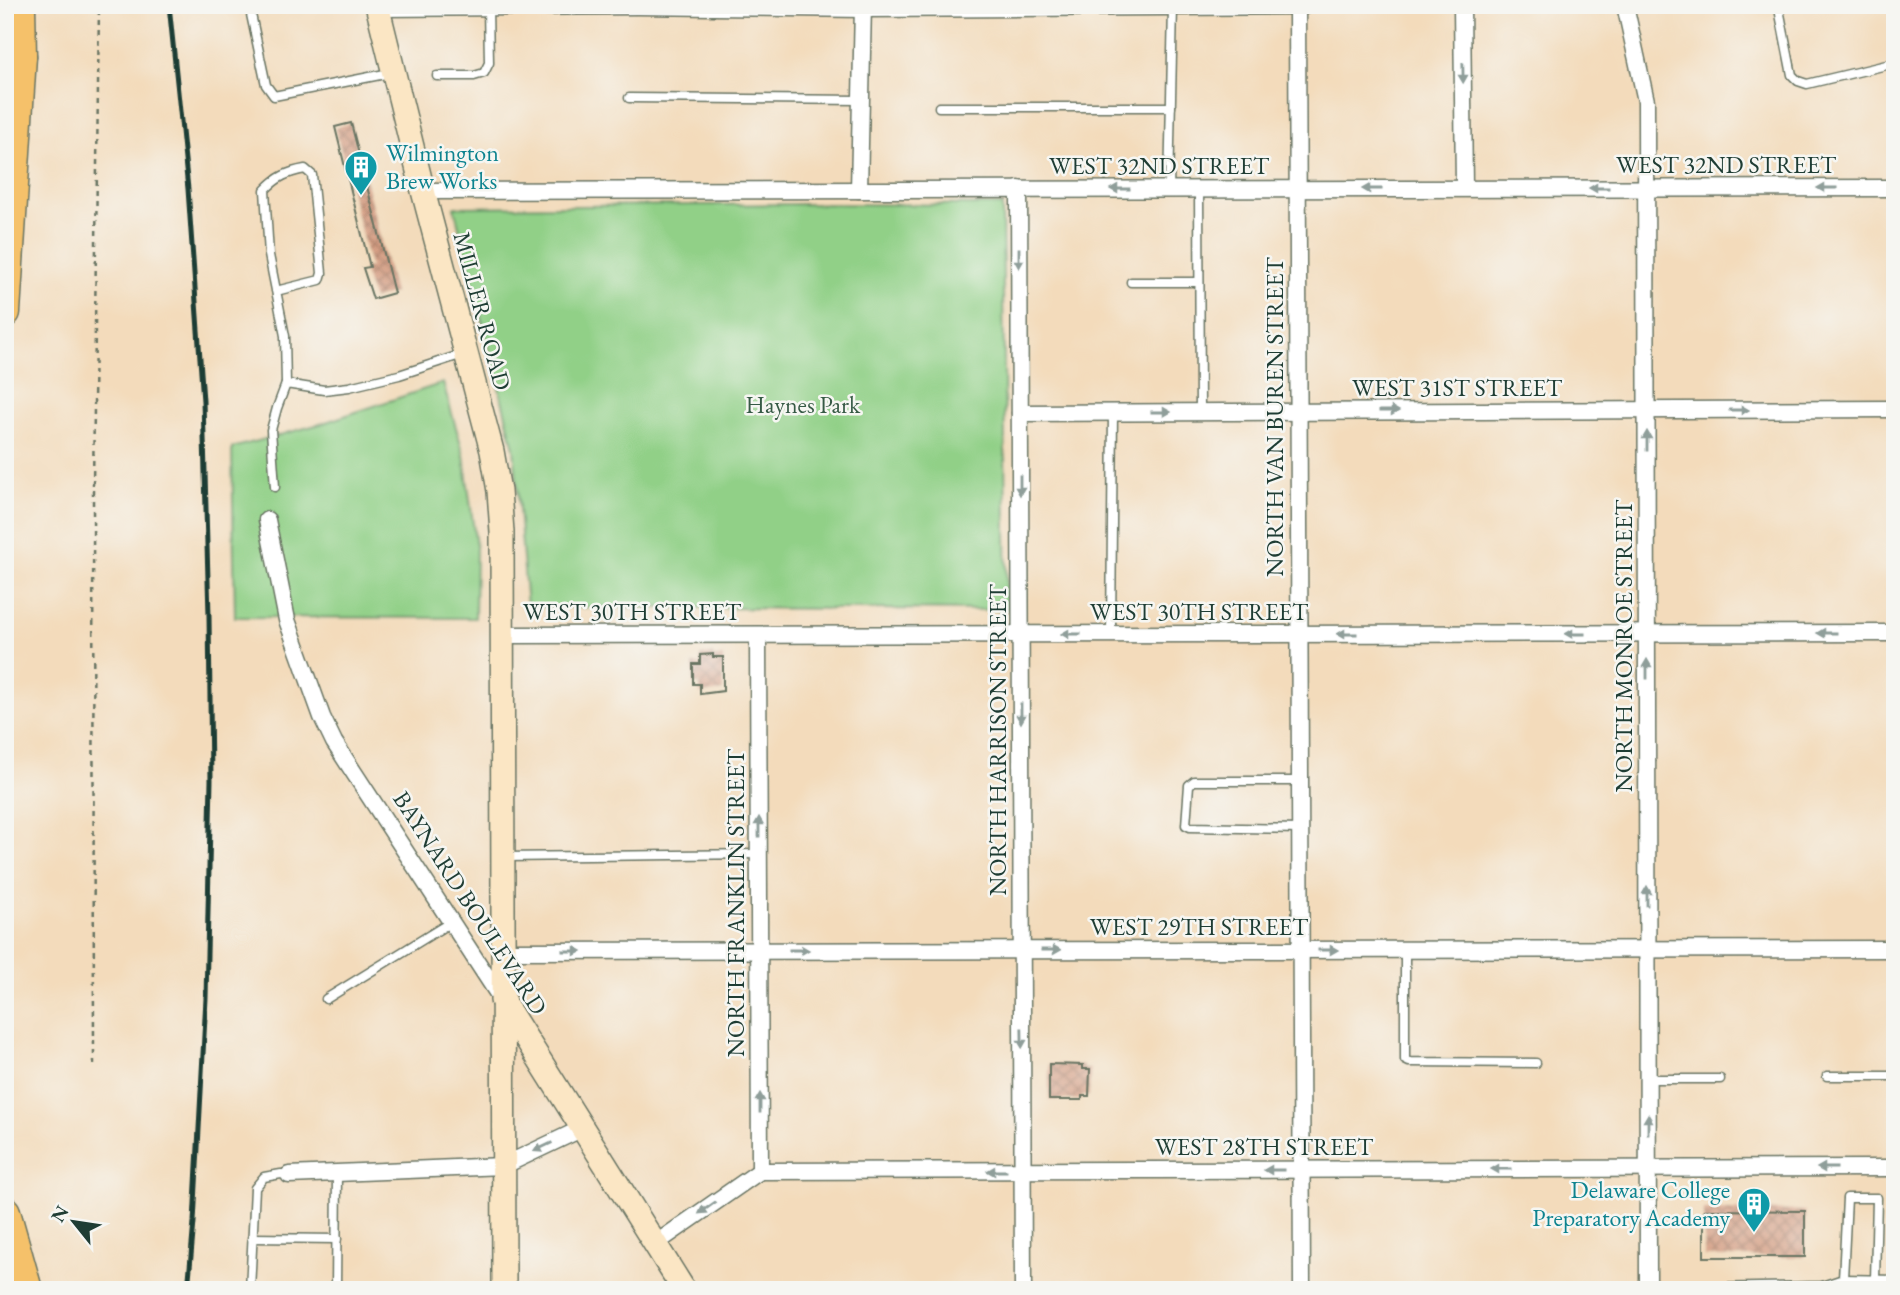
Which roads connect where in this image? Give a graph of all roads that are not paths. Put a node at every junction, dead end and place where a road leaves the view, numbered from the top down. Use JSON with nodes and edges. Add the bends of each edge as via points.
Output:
{"nodes":[{"id":1,"x":20,"y":5,"type":"edge"},
{"id":2,"x":249,"y":5,"type":"edge"},
{"id":3,"x":1462,"y":5,"type":"edge"},
{"id":4,"x":1625,"y":5,"type":"edge"},
{"id":5,"x":638,"y":6,"type":"edge"},
{"id":6,"x":747,"y":6,"type":"edge"},
{"id":7,"x":1135,"y":6,"type":"edge"},
{"id":8,"x":1173,"y":6,"type":"edge"},
{"id":9,"x":1302,"y":6,"type":"edge"},
{"id":10,"x":377,"y":7,"type":"edge"},
{"id":11,"x":488,"y":7,"type":"junction"},
{"id":12,"x":863,"y":7,"type":"edge"},
{"id":13,"x":1780,"y":14,"type":"dead end"},
{"id":14,"x":20,"y":56,"type":"junction"},
{"id":15,"x":1895,"y":62,"type":"edge"},
{"id":16,"x":393,"y":72,"type":"junction"},
{"id":17,"x":437,"y":76,"type":"dead end"},
{"id":18,"x":629,"y":98,"type":"dead end"},
{"id":19,"x":861,"y":100,"type":"junction"},
{"id":20,"x":939,"y":107,"type":"dead end"},
{"id":21,"x":1171,"y":107,"type":"junction"},
{"id":22,"x":5,"y":136,"type":"edge"},
{"id":23,"x":1464,"y":188,"type":"junction"},
{"id":24,"x":1647,"y":188,"type":"junction"},
{"id":25,"x":1895,"y":188,"type":"edge"},
{"id":26,"x":1019,"y":189,"type":"junction"},
{"id":27,"x":1169,"y":189,"type":"junction"},
{"id":28,"x":1199,"y":189,"type":"junction"},
{"id":29,"x":1297,"y":189,"type":"junction"},
{"id":30,"x":859,"y":190,"type":"junction"},
{"id":31,"x":423,"y":191,"type":"junction"},
{"id":32,"x":1131,"y":282,"type":"dead end"},
{"id":33,"x":1199,"y":282,"type":"junction"},
{"id":34,"x":276,"y":291,"type":"junction"},
{"id":35,"x":5,"y":312,"type":"edge"},
{"id":36,"x":466,"y":353,"type":"junction"},
{"id":37,"x":286,"y":384,"type":"junction"},
{"id":38,"x":1895,"y":409,"type":"edge"},
{"id":39,"x":1647,"y":410,"type":"junction"},
{"id":40,"x":1113,"y":412,"type":"junction"},
{"id":41,"x":1200,"y":412,"type":"junction"},
{"id":42,"x":1297,"y":412,"type":"junction"},
{"id":43,"x":1020,"y":413,"type":"junction"},
{"id":44,"x":275,"y":487,"type":"dead end"},
{"id":45,"x":267,"y":520,"type":"dead end"},
{"id":46,"x":1895,"y":633,"type":"edge"},
{"id":47,"x":1298,"y":634,"type":"junction"},
{"id":48,"x":1647,"y":634,"type":"junction"},
{"id":49,"x":504,"y":635,"type":"junction"},
{"id":50,"x":758,"y":635,"type":"junction"},
{"id":51,"x":1020,"y":635,"type":"junction"},
{"id":52,"x":1111,"y":635,"type":"junction"},
{"id":53,"x":1299,"y":781,"type":"junction"},
{"id":54,"x":1299,"y":829,"type":"junction"},
{"id":55,"x":760,"y":854,"type":"junction"},
{"id":56,"x":503,"y":858,"type":"junction"},
{"id":57,"x":451,"y":922,"type":"junction"},
{"id":58,"x":1647,"y":949,"type":"junction"},
{"id":59,"x":1895,"y":949,"type":"edge"},
{"id":60,"x":760,"y":950,"type":"junction"},
{"id":61,"x":1021,"y":950,"type":"junction"},
{"id":62,"x":1300,"y":950,"type":"junction"},
{"id":63,"x":1405,"y":950,"type":"junction"},
{"id":64,"x":503,"y":951,"type":"junction"},
{"id":65,"x":326,"y":999,"type":"dead end"},
{"id":66,"x":502,"y":1000,"type":"junction"},
{"id":67,"x":1536,"y":1063,"type":"dead end"},
{"id":68,"x":1827,"y":1076,"type":"dead end"},
{"id":69,"x":1895,"y":1076,"type":"edge"},
{"id":70,"x":1648,"y":1079,"type":"junction"},
{"id":71,"x":1720,"y":1079,"type":"dead end"},
{"id":72,"x":583,"y":1128,"type":"junction"},
{"id":73,"x":503,"y":1166,"type":"junction"},
{"id":74,"x":1648,"y":1168,"type":"junction"},
{"id":75,"x":1895,"y":1168,"type":"edge"},
{"id":76,"x":1302,"y":1170,"type":"junction"},
{"id":77,"x":760,"y":1171,"type":"junction"},
{"id":78,"x":1023,"y":1171,"type":"junction"},
{"id":79,"x":337,"y":1173,"type":"junction"},
{"id":80,"x":289,"y":1175,"type":"joint"},
{"id":81,"x":5,"y":1212,"type":"edge"},
{"id":82,"x":252,"y":1238,"type":"junction"},
{"id":83,"x":337,"y":1240,"type":"junction"},
{"id":84,"x":655,"y":1244,"type":"junction"},
{"id":85,"x":1843,"y":1279,"type":"junction"},
{"id":86,"x":1875,"y":1280,"type":"junction"},
{"id":87,"x":1895,"y":1280,"type":"edge"},
{"id":88,"x":1648,"y":1289,"type":"edge"},
{"id":89,"x":27,"y":1290,"type":"edge"},
{"id":90,"x":250,"y":1290,"type":"edge"},
{"id":91,"x":337,"y":1290,"type":"edge"},
{"id":92,"x":504,"y":1290,"type":"edge"},
{"id":93,"x":684,"y":1290,"type":"edge"},
{"id":94,"x":1023,"y":1290,"type":"edge"},
{"id":95,"x":1301,"y":1290,"type":"edge"}],
"edges":[{"from":1,"to":14,"type":"highway"},
{"from":2,"to":16,"type":"lane","via":[[266,85],[274,96]]},
{"from":3,"to":23,"type":"street","one_way":true},
{"from":4,"to":24,"type":"street","name":"NORTH MONROE STREET","via":[[1646,101]]},
{"from":5,"to":6,"type":"street"},
{"from":5,"to":11,"type":"street"},
{"from":6,"to":12,"type":"street"},
{"from":7,"to":8,"type":"street"},
{"from":7,"to":12,"type":"street"},
{"from":8,"to":9,"type":"street"},
{"from":8,"to":21,"type":"lane"},
{"from":9,"to":29,"type":"street","name":"NORTH VAN BUREN STREET"},
{"from":10,"to":11,"type":"street"},
{"from":10,"to":16,"type":"street","name":"MILLER ROAD"},
{"from":11,"to":17,"type":"lane","via":[[489,63],[484,73]]},
{"from":12,"to":19,"type":"street"},
{"from":13,"to":15,"type":"lane","via":[[1792,75],[1802,83]]},
{"from":14,"to":22,"type":"highway"},
{"from":14,"to":35,"type":"highway"},
{"from":16,"to":31,"type":"street","name":"MILLER ROAD"},
{"from":18,"to":19,"type":"lane"},
{"from":19,"to":30,"type":"street"},
{"from":20,"to":21,"type":"lane"},
{"from":21,"to":27,"type":"lane"},
{"from":24,"to":23,"type":"street","name":"WEST 32ND STREET","one_way":true},
{"from":23,"to":29,"type":"street","name":"WEST 32ND STREET","one_way":true},
{"from":25,"to":24,"type":"street","name":"WEST 32ND STREET","one_way":true},
{"from":24,"to":39,"type":"street","name":"NORTH MONROE STREET"},
{"from":27,"to":26,"type":"street","name":"WEST 32ND STREET","one_way":true},
{"from":26,"to":30,"type":"street","name":"WEST 32ND STREET"},
{"from":26,"to":43,"type":"street","name":"NORTH HARRISON STREET","one_way":true},
{"from":27,"to":28,"type":"street","name":"WEST 32ND STREET"},
{"from":28,"to":29,"type":"street","name":"WEST 32ND STREET"},
{"from":28,"to":33,"type":"lane"},
{"from":29,"to":42,"type":"street","name":"NORTH VAN BUREN STREET"},
{"from":30,"to":31,"type":"street","name":"WEST 32ND STREET"},
{"from":31,"to":36,"type":"street","name":"MILLER ROAD"},
{"from":32,"to":33,"type":"lane"},
{"from":33,"to":41,"type":"lane"},
{"from":34,"to":34,"type":"lane","via":[[265,190],[289,172],[305,169],[312,175],[323,273],[320,280]]},
{"from":34,"to":37,"type":"lane","via":[[285,336]]},
{"from":36,"to":37,"type":"lane","via":[[349,387],[324,390]]},
{"from":36,"to":49,"type":"street","name":"MILLER ROAD","via":[[499,491]]},
{"from":37,"to":44,"type":"lane","via":[[271,430]]},
{"from":39,"to":38,"type":"street","name":"WEST 31ST STREET","one_way":true},
{"from":42,"to":39,"type":"street","name":"WEST 31ST STREET","one_way":true},
{"from":48,"to":39,"type":"street","name":"NORTH MONROE STREET","one_way":true},
{"from":40,"to":41,"type":"street","name":"WEST 31ST STREET","one_way":true},
{"from":40,"to":43,"type":"street","name":"WEST 31ST STREET"},
{"from":40,"to":52,"type":"lane"},
{"from":41,"to":42,"type":"street","name":"WEST 31ST STREET"},
{"from":42,"to":47,"type":"street","name":"NORTH VAN BUREN STREET"},
{"from":43,"to":51,"type":"street","name":"NORTH HARRISON STREET","one_way":true},
{"from":45,"to":57,"type":"street","name":"BAYNARD BOULEVARD","via":[[287,620],[321,717]]},
{"from":46,"to":48,"type":"street","name":"WEST 30TH STREET","one_way":true},
{"from":48,"to":47,"type":"street","name":"WEST 30TH STREET","one_way":true},
{"from":47,"to":52,"type":"street","name":"WEST 30TH STREET"},
{"from":47,"to":53,"type":"street","name":"NORTH VAN BUREN STREET"},
{"from":58,"to":48,"type":"street","name":"NORTH MONROE STREET","one_way":true},
{"from":49,"to":50,"type":"street","name":"WEST 30TH STREET"},
{"from":49,"to":56,"type":"street","name":"MILLER ROAD"},
{"from":50,"to":51,"type":"street","name":"WEST 30TH STREET"},
{"from":55,"to":50,"type":"street","name":"NORTH FRANKLIN STREET","one_way":true},
{"from":52,"to":51,"type":"street","name":"WEST 30TH STREET","one_way":true},
{"from":51,"to":61,"type":"street","name":"NORTH HARRISON STREET","one_way":true},
{"from":53,"to":54,"type":"street","name":"NORTH VAN BUREN STREET"},
{"from":53,"to":54,"type":"lane","via":[[1194,782],[1189,785],[1186,825]]},
{"from":54,"to":62,"type":"street","name":"NORTH VAN BUREN STREET"},
{"from":55,"to":56,"type":"lane"},
{"from":55,"to":60,"type":"street","name":"NORTH FRANKLIN STREET"},
{"from":56,"to":64,"type":"street","name":"MILLER ROAD"},
{"from":57,"to":65,"type":"lane"},
{"from":57,"to":66,"type":"street","name":"BAYNARD BOULEVARD"},
{"from":58,"to":59,"type":"street","name":"WEST 29TH STREET"},
{"from":58,"to":63,"type":"street","name":"WEST 29TH STREET"},
{"from":58,"to":70,"type":"street","name":"NORTH MONROE STREET"},
{"from":60,"to":61,"type":"street","name":"WEST 29TH STREET","one_way":true},
{"from":64,"to":60,"type":"street","name":"WEST 29TH STREET","one_way":true},
{"from":77,"to":60,"type":"street","name":"NORTH FRANKLIN STREET","one_way":true},
{"from":61,"to":62,"type":"street","name":"WEST 29TH STREET","one_way":true},
{"from":61,"to":78,"type":"street","name":"NORTH HARRISON STREET","one_way":true},
{"from":62,"to":63,"type":"street","name":"WEST 29TH STREET","one_way":true},
{"from":62,"to":76,"type":"street","name":"NORTH VAN BUREN STREET"},
{"from":63,"to":67,"type":"lane","via":[[1405,1060]]},
{"from":64,"to":66,"type":"street","name":"MILLER ROAD"},
{"from":66,"to":72,"type":"street","name":"BAYNARD BOULEVARD"},
{"from":66,"to":73,"type":"street","name":"MILLER ROAD"},
{"from":68,"to":69,"type":"lane"},
{"from":70,"to":71,"type":"lane"},
{"from":74,"to":70,"type":"street","name":"NORTH MONROE STREET","one_way":true},
{"from":72,"to":73,"type":"street","one_way":true},
{"from":72,"to":84,"type":"street","name":"BAYNARD BOULEVARD"},
{"from":73,"to":79,"type":"street"},
{"from":73,"to":92,"type":"street","name":"MILLER ROAD"},
{"from":75,"to":74,"type":"street","name":"WEST 28TH STREET","one_way":true},
{"from":74,"to":76,"type":"street","name":"WEST 28TH STREET","one_way":true},
{"from":74,"to":88,"type":"street","name":"NORTH MONROE STREET"},
{"from":76,"to":78,"type":"street","name":"WEST 28TH STREET","one_way":true},
{"from":76,"to":95,"type":"street","name":"NORTH VAN BUREN STREET"},
{"from":78,"to":77,"type":"street","name":"WEST 28TH STREET","one_way":true},
{"from":77,"to":84,"type":"street","one_way":true},
{"from":78,"to":94,"type":"street","name":"NORTH HARRISON STREET"},
{"from":79,"to":80,"type":"street"},
{"from":79,"to":83,"type":"lane"},
{"from":80,"to":82,"type":"lane","via":[[270,1175],[257,1184]]},
{"from":81,"to":89,"type":"highway"},
{"from":82,"to":83,"type":"lane"},
{"from":82,"to":90,"type":"lane"},
{"from":83,"to":91,"type":"lane"},
{"from":84,"to":93,"type":"street","name":"BAYNARD BOULEVARD"},
{"from":85,"to":86,"type":"lane"},
{"from":85,"to":86,"type":"lane","via":[[1847,1198],[1877,1198]]},
{"from":85,"to":88,"type":"lane","via":[[1822,1286]]},
{"from":86,"to":87,"type":"lane"}]}
